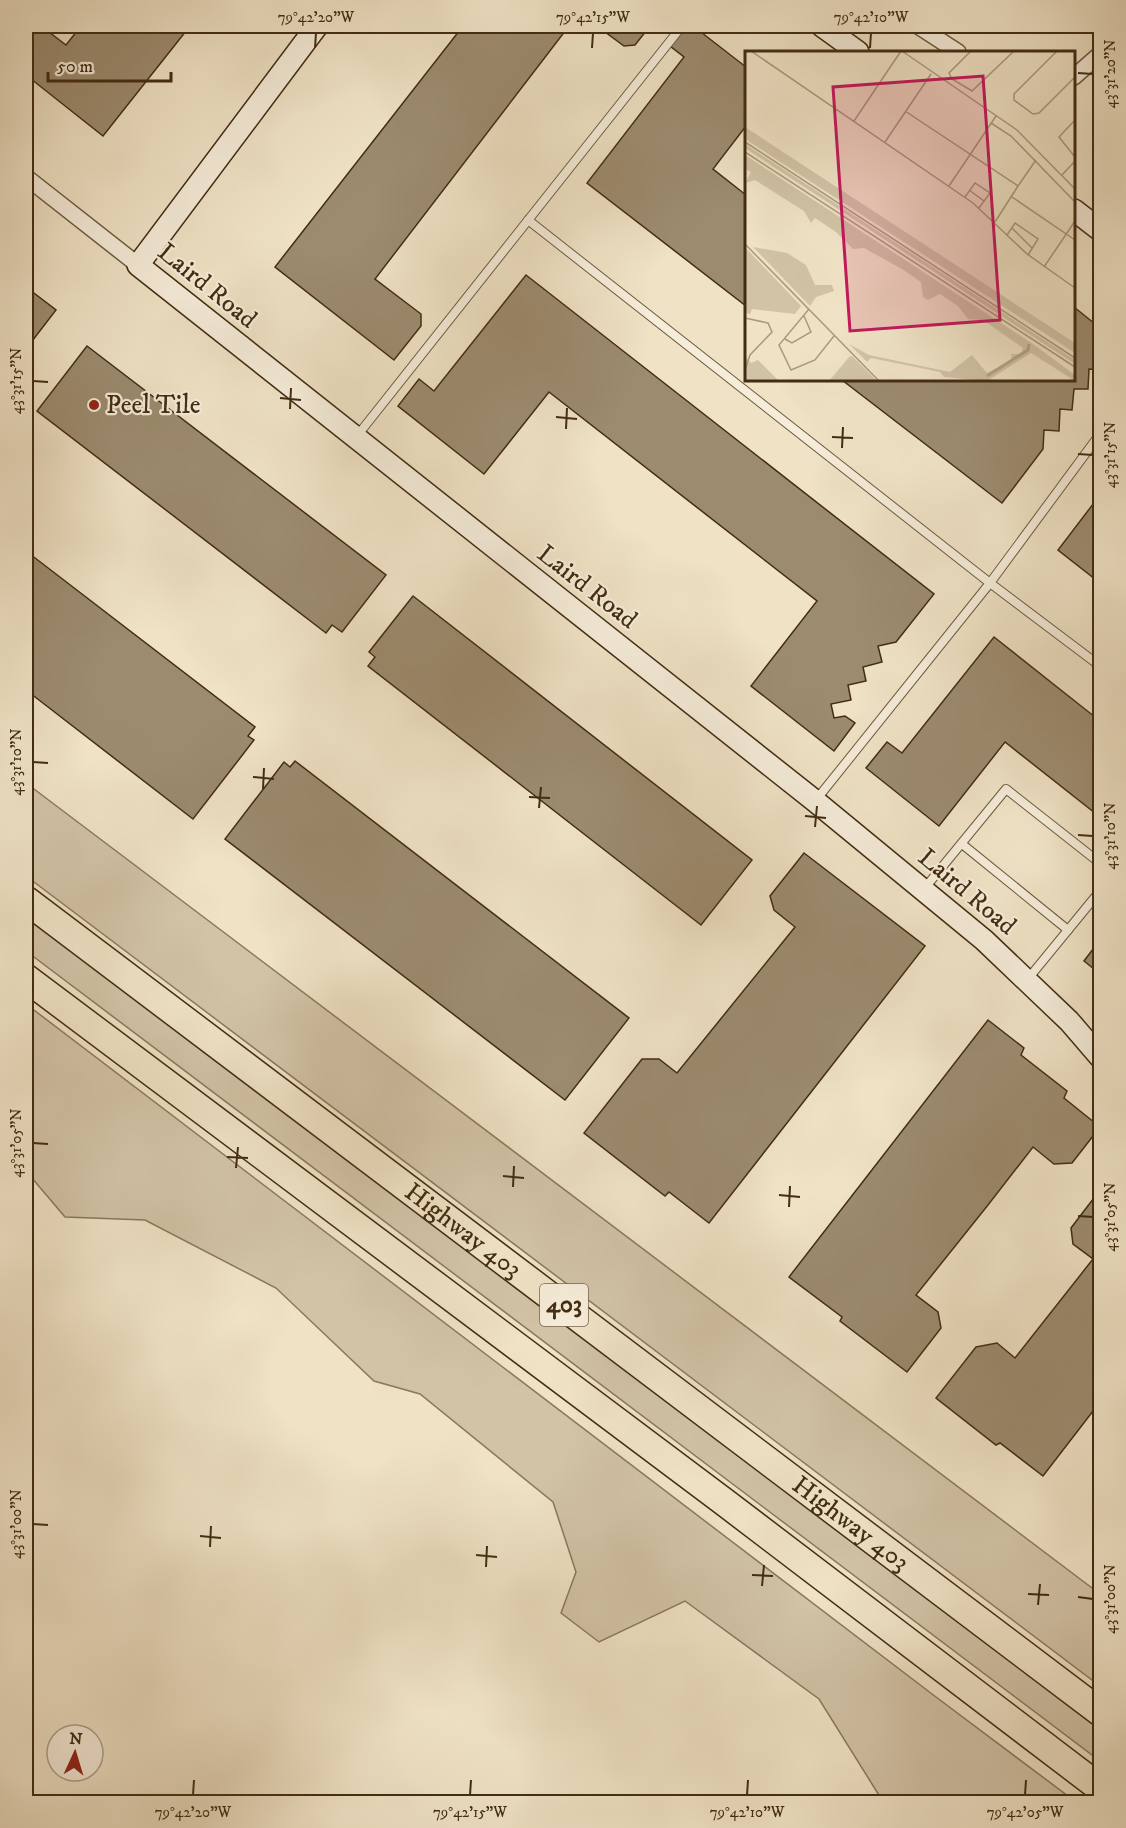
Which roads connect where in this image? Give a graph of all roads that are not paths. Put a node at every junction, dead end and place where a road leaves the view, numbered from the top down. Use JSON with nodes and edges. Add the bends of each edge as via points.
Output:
{"nodes":[{"id":1,"x":317,"y":26,"type":"edge"},
{"id":2,"x":682,"y":26,"type":"edge"},
{"id":3,"x":822,"y":26,"type":"edge"},
{"id":4,"x":918,"y":26,"type":"edge"},
{"id":5,"x":857,"y":51,"type":"edge"},
{"id":6,"x":956,"y":51,"type":"edge"},
{"id":7,"x":1101,"y":54,"type":"edge"},
{"id":8,"x":1075,"y":76,"type":"edge"},
{"id":9,"x":26,"y":177,"type":"edge"},
{"id":10,"x":1075,"y":211,"type":"edge"},
{"id":11,"x":528,"y":220,"type":"junction"},
{"id":12,"x":1101,"y":230,"type":"edge"},
{"id":13,"x":138,"y":265,"type":"junction"},
{"id":14,"x":1101,"y":434,"type":"edge"},
{"id":15,"x":355,"y":439,"type":"junction"},
{"id":16,"x":990,"y":583,"type":"junction"},
{"id":17,"x":1101,"y":666,"type":"edge"},
{"id":18,"x":815,"y":801,"type":"junction"},
{"id":19,"x":962,"y":844,"type":"junction"},
{"id":20,"x":1101,"y":863,"type":"edge"},
{"id":21,"x":923,"y":890,"type":"junction"},
{"id":22,"x":1101,"y":891,"type":"edge"},
{"id":23,"x":26,"y":900,"type":"edge"},
{"id":24,"x":1068,"y":930,"type":"junction"},
{"id":25,"x":26,"y":978,"type":"edge"},
{"id":26,"x":1027,"y":981,"type":"junction"},
{"id":27,"x":1101,"y":1057,"type":"edge"},
{"id":28,"x":1101,"y":1712,"type":"edge"},
{"id":29,"x":1101,"y":1788,"type":"edge"}],
"edges":[{"from":1,"to":13,"type":"street"},
{"from":2,"to":11,"type":"lane"},
{"from":3,"to":5,"type":"street"},
{"from":4,"to":6,"type":"street"},
{"from":7,"to":8,"type":"street"},
{"from":9,"to":13,"type":"street","name":"Laird Road"},
{"from":10,"to":12,"type":"street"},
{"from":11,"to":15,"type":"lane"},
{"from":11,"to":16,"type":"lane"},
{"from":13,"to":15,"type":"street","name":"Laird Road"},
{"from":14,"to":16,"type":"lane"},
{"from":15,"to":18,"type":"street","name":"Laird Road"},
{"from":16,"to":17,"type":"lane"},
{"from":16,"to":18,"type":"lane"},
{"from":18,"to":21,"type":"street","name":"Laird Road"},
{"from":19,"to":20,"type":"lane","via":[[1006,789]]},
{"from":19,"to":21,"type":"lane"},
{"from":19,"to":24,"type":"lane"},
{"from":21,"to":26,"type":"street","name":"Laird Road"},
{"from":22,"to":24,"type":"lane"},
{"from":23,"to":28,"type":"highway","name":"Highway 403","number":"403"},
{"from":24,"to":26,"type":"lane"},
{"from":25,"to":29,"type":"highway","number":"403"},
{"from":26,"to":27,"type":"street","name":"Laird Road"}]}
